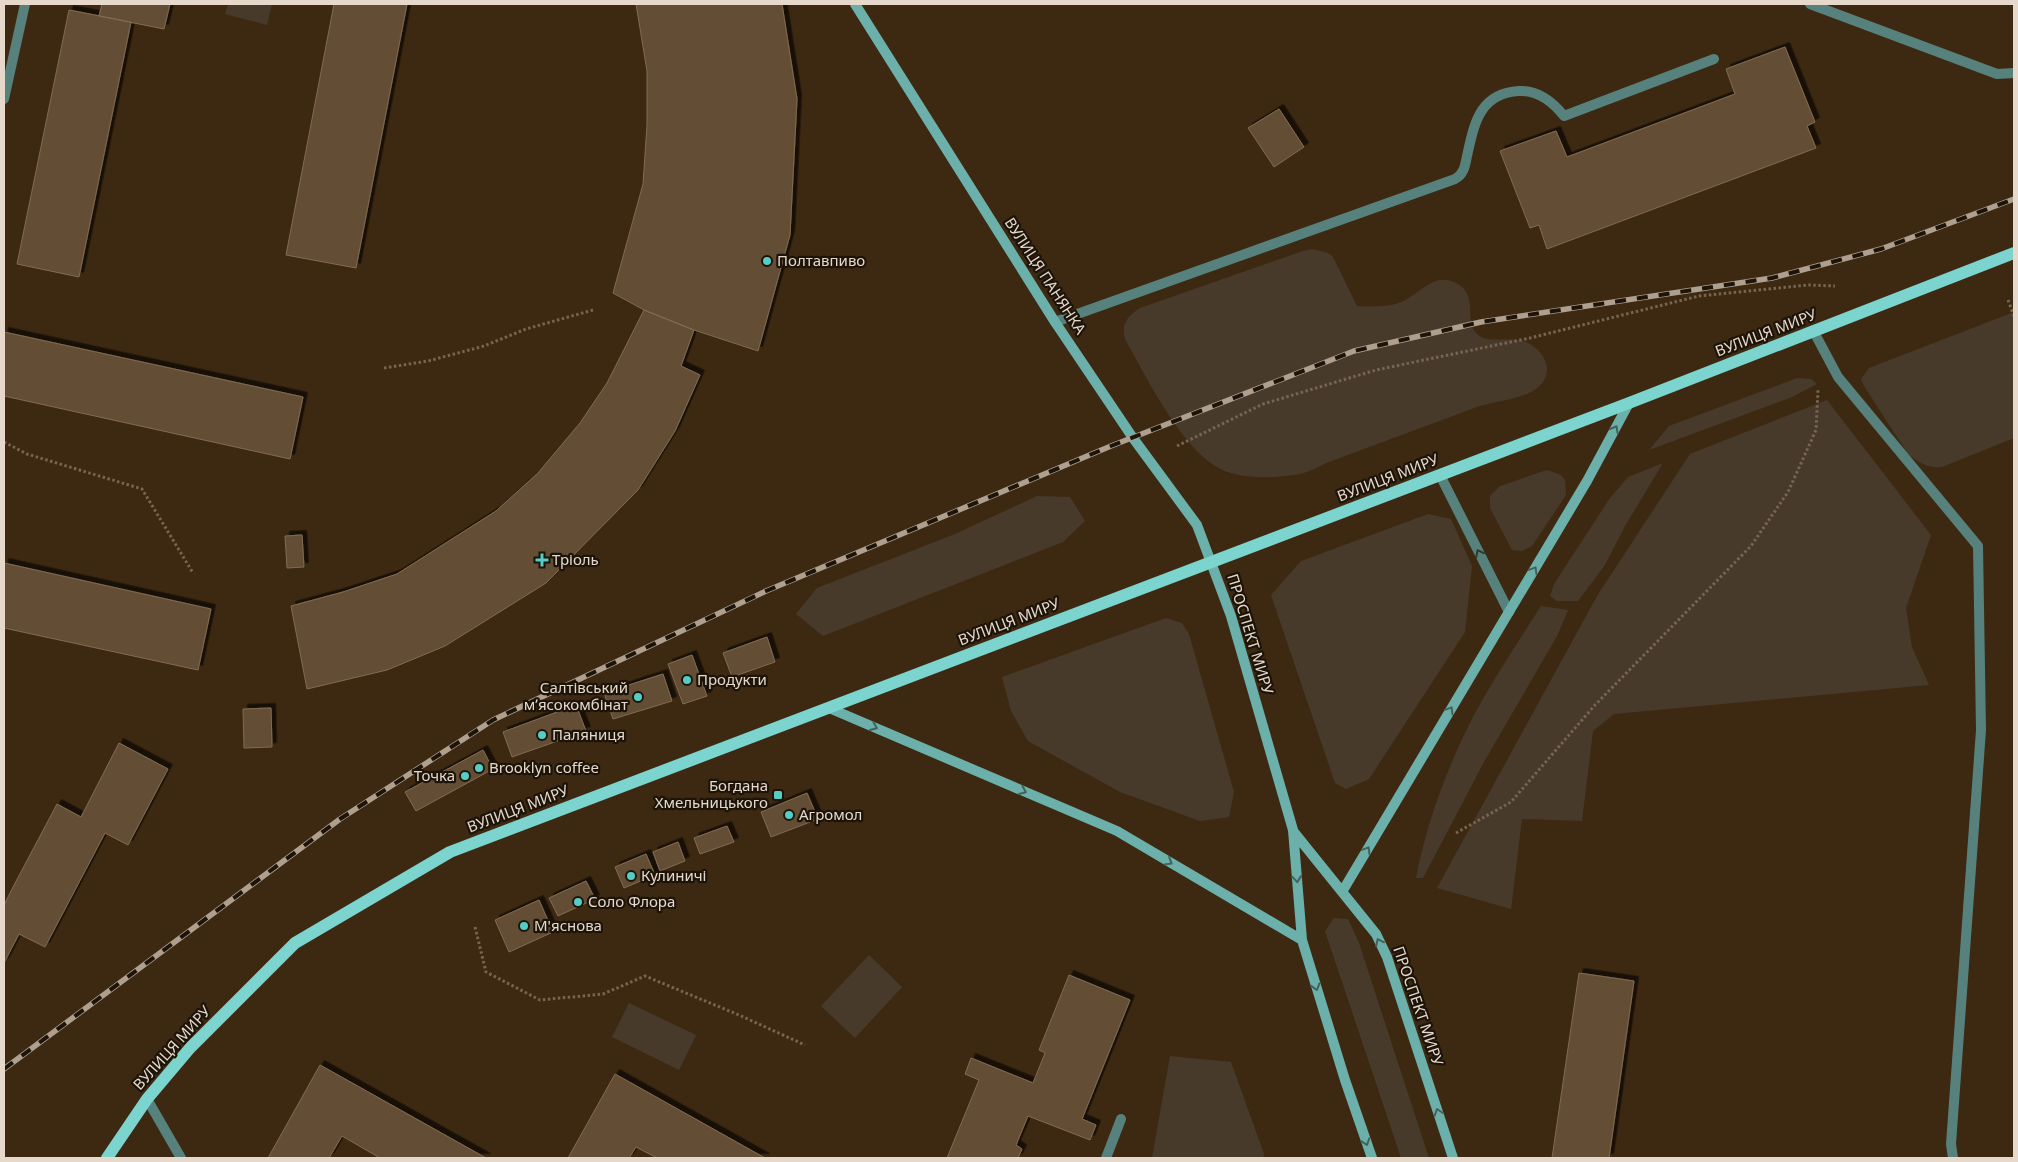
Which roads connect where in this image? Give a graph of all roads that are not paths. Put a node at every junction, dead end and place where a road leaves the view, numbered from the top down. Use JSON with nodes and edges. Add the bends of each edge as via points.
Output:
{"nodes":[{"id":1,"x":25,"y":4,"type":"edge"},
{"id":2,"x":855,"y":4,"type":"edge"},
{"id":3,"x":1810,"y":4,"type":"edge"},
{"id":4,"x":1714,"y":59,"type":"dead end"},
{"id":5,"x":2014,"y":73,"type":"edge"},
{"id":6,"x":4,"y":99,"type":"edge"},
{"id":7,"x":2014,"y":253,"type":"edge"},
{"id":8,"x":1055,"y":322,"type":"junction"},
{"id":9,"x":1814,"y":332,"type":"junction"},
{"id":10,"x":1629,"y":403,"type":"junction"},
{"id":11,"x":1440,"y":475,"type":"junction"},
{"id":12,"x":1212,"y":562,"type":"junction"},
{"id":13,"x":1509,"y":612,"type":"junction"},
{"id":14,"x":829,"y":708,"type":"junction"},
{"id":15,"x":1293,"y":830,"type":"junction"},
{"id":16,"x":1342,"y":892,"type":"junction"},
{"id":17,"x":1302,"y":940,"type":"junction"},
{"id":18,"x":148,"y":1099,"type":"junction"},
{"id":19,"x":1121,"y":1119,"type":"dead end"},
{"id":20,"x":107,"y":1158,"type":"edge"},
{"id":21,"x":181,"y":1158,"type":"edge"},
{"id":22,"x":1106,"y":1158,"type":"edge"},
{"id":23,"x":1372,"y":1158,"type":"edge"},
{"id":24,"x":1453,"y":1158,"type":"edge"},
{"id":25,"x":1953,"y":1158,"type":"edge"}],
"edges":[{"from":1,"to":6,"type":"street"},
{"from":2,"to":8,"type":"main road","name":"ВУЛИЦЯ ПАНЯНКА"},
{"from":3,"to":5,"type":"street","via":[[1997,74]]},
{"from":4,"to":8,"type":"street","via":[[1564,116],[1549,100],[1532,92],[1510,92],[1497,97],[1480,112],[1462,173],[1455,179]]},
{"from":7,"to":9,"type":"main road","name":"ВУЛИЦЯ МИРУ"},
{"from":8,"to":12,"type":"main road","name":"ВУЛИЦЯ ПАНЯНКА","via":[[1133,438],[1197,525]]},
{"from":9,"to":10,"type":"main road","name":"ВУЛИЦЯ МИРУ"},
{"from":9,"to":25,"type":"street","via":[[1838,377],[1978,546],[1981,730],[1952,1125]]},
{"from":10,"to":11,"type":"main road","name":"ВУЛИЦЯ МИРУ"},
{"from":13,"to":10,"type":"main road","one_way":true,"via":[[1588,481]]},
{"from":11,"to":12,"type":"main road","name":"ВУЛИЦЯ МИРУ"},
{"from":13,"to":11,"type":"street","one_way":true},
{"from":12,"to":14,"type":"main road","name":"ВУЛИЦЯ МИРУ"},
{"from":12,"to":15,"type":"main road","name":"ПРОСПЕКТ МИРУ","via":[[1231,616]]},
{"from":16,"to":13,"type":"main road","one_way":true},
{"from":14,"to":17,"type":"main road","one_way":true,"via":[[1117,831]]},
{"from":14,"to":18,"type":"main road","name":"ВУЛИЦЯ МИРУ","via":[[450,852],[295,943],[190,1048]]},
{"from":15,"to":16,"type":"main road","name":"ПРОСПЕКТ МИРУ"},
{"from":15,"to":17,"type":"main road","name":"ПРОСПЕКТ МИРУ","one_way":true},
{"from":24,"to":16,"type":"main road","name":"ПРОСПЕКТ МИРУ","one_way":true,"via":[[1387,957],[1376,934]]},
{"from":17,"to":23,"type":"main road","name":"ПРОСПЕКТ МИРУ","one_way":true,"via":[[1344,1080]]},
{"from":18,"to":20,"type":"main road","name":"ВУЛИЦЯ МИРУ"},
{"from":18,"to":21,"type":"street"},
{"from":19,"to":22,"type":"street"}]}
